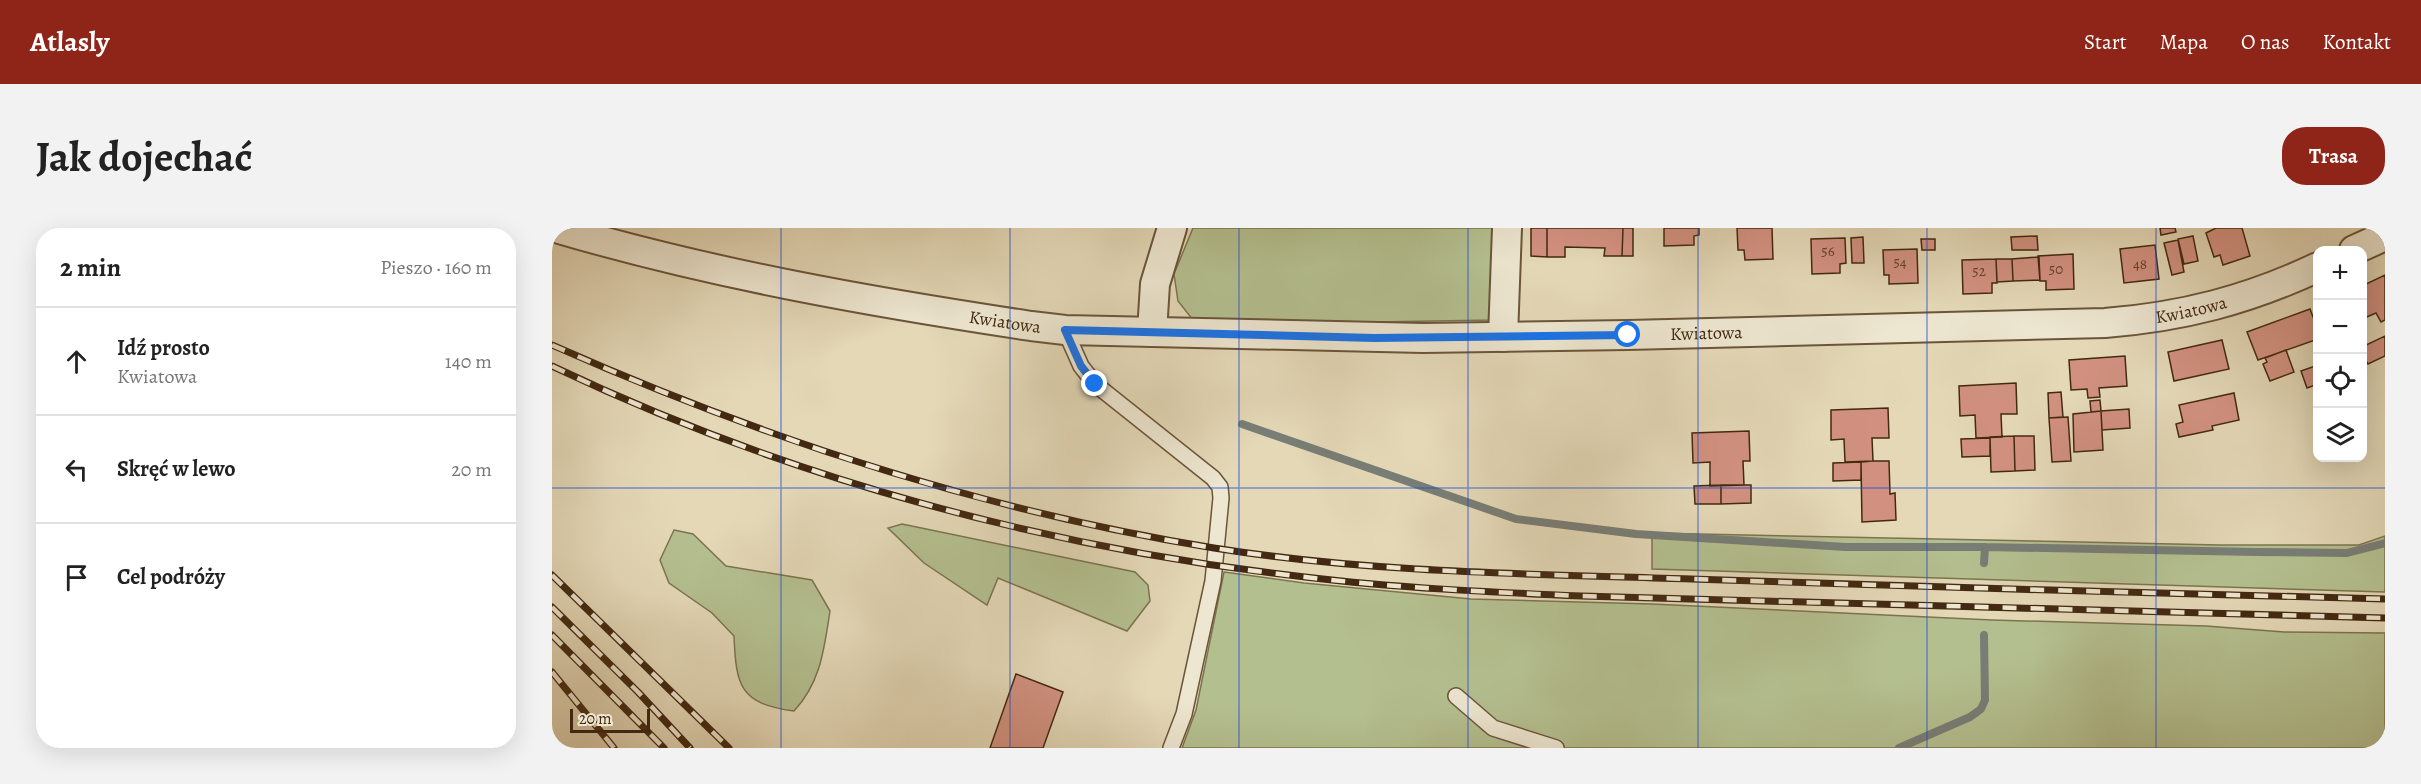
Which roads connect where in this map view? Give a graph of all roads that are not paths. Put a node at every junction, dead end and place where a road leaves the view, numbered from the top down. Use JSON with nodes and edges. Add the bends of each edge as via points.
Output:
{"nodes":[{"id":1,"x":556,"y":228,"type":"edge"},
{"id":2,"x":1172,"y":228,"type":"edge"},
{"id":3,"x":1507,"y":228,"type":"edge"},
{"id":4,"x":2385,"y":236,"type":"edge"},
{"id":5,"x":2363,"y":246,"type":"edge"},
{"id":6,"x":2313,"y":269,"type":"edge"},
{"id":7,"x":1065,"y":330,"type":"junction"},
{"id":8,"x":1152,"y":332,"type":"junction"},
{"id":9,"x":1503,"y":337,"type":"junction"},
{"id":10,"x":1456,"y":696,"type":"dead end"},
{"id":11,"x":1171,"y":748,"type":"edge"},
{"id":12,"x":1556,"y":748,"type":"edge"}],
"edges":[{"from":1,"to":7,"type":"street","name":"Kwiatowa","via":[[648,254],[802,288]]},
{"from":2,"to":8,"type":"street","via":[[1155,284]]},
{"from":3,"to":9,"type":"street"},
{"from":4,"to":5,"type":"street"},
{"from":6,"to":9,"type":"street","name":"Kwiatowa","via":[[2247,297],[2200,310],[2137,320]]},
{"from":7,"to":8,"type":"street","name":"Kwiatowa"},
{"from":7,"to":11,"type":"lane","via":[[1081,366],[1095,384],[1214,478],[1220,487],[1213,581],[1184,714]]},
{"from":8,"to":9,"type":"street","name":"Kwiatowa"},
{"from":10,"to":12,"type":"lane","via":[[1493,728]]}]}
